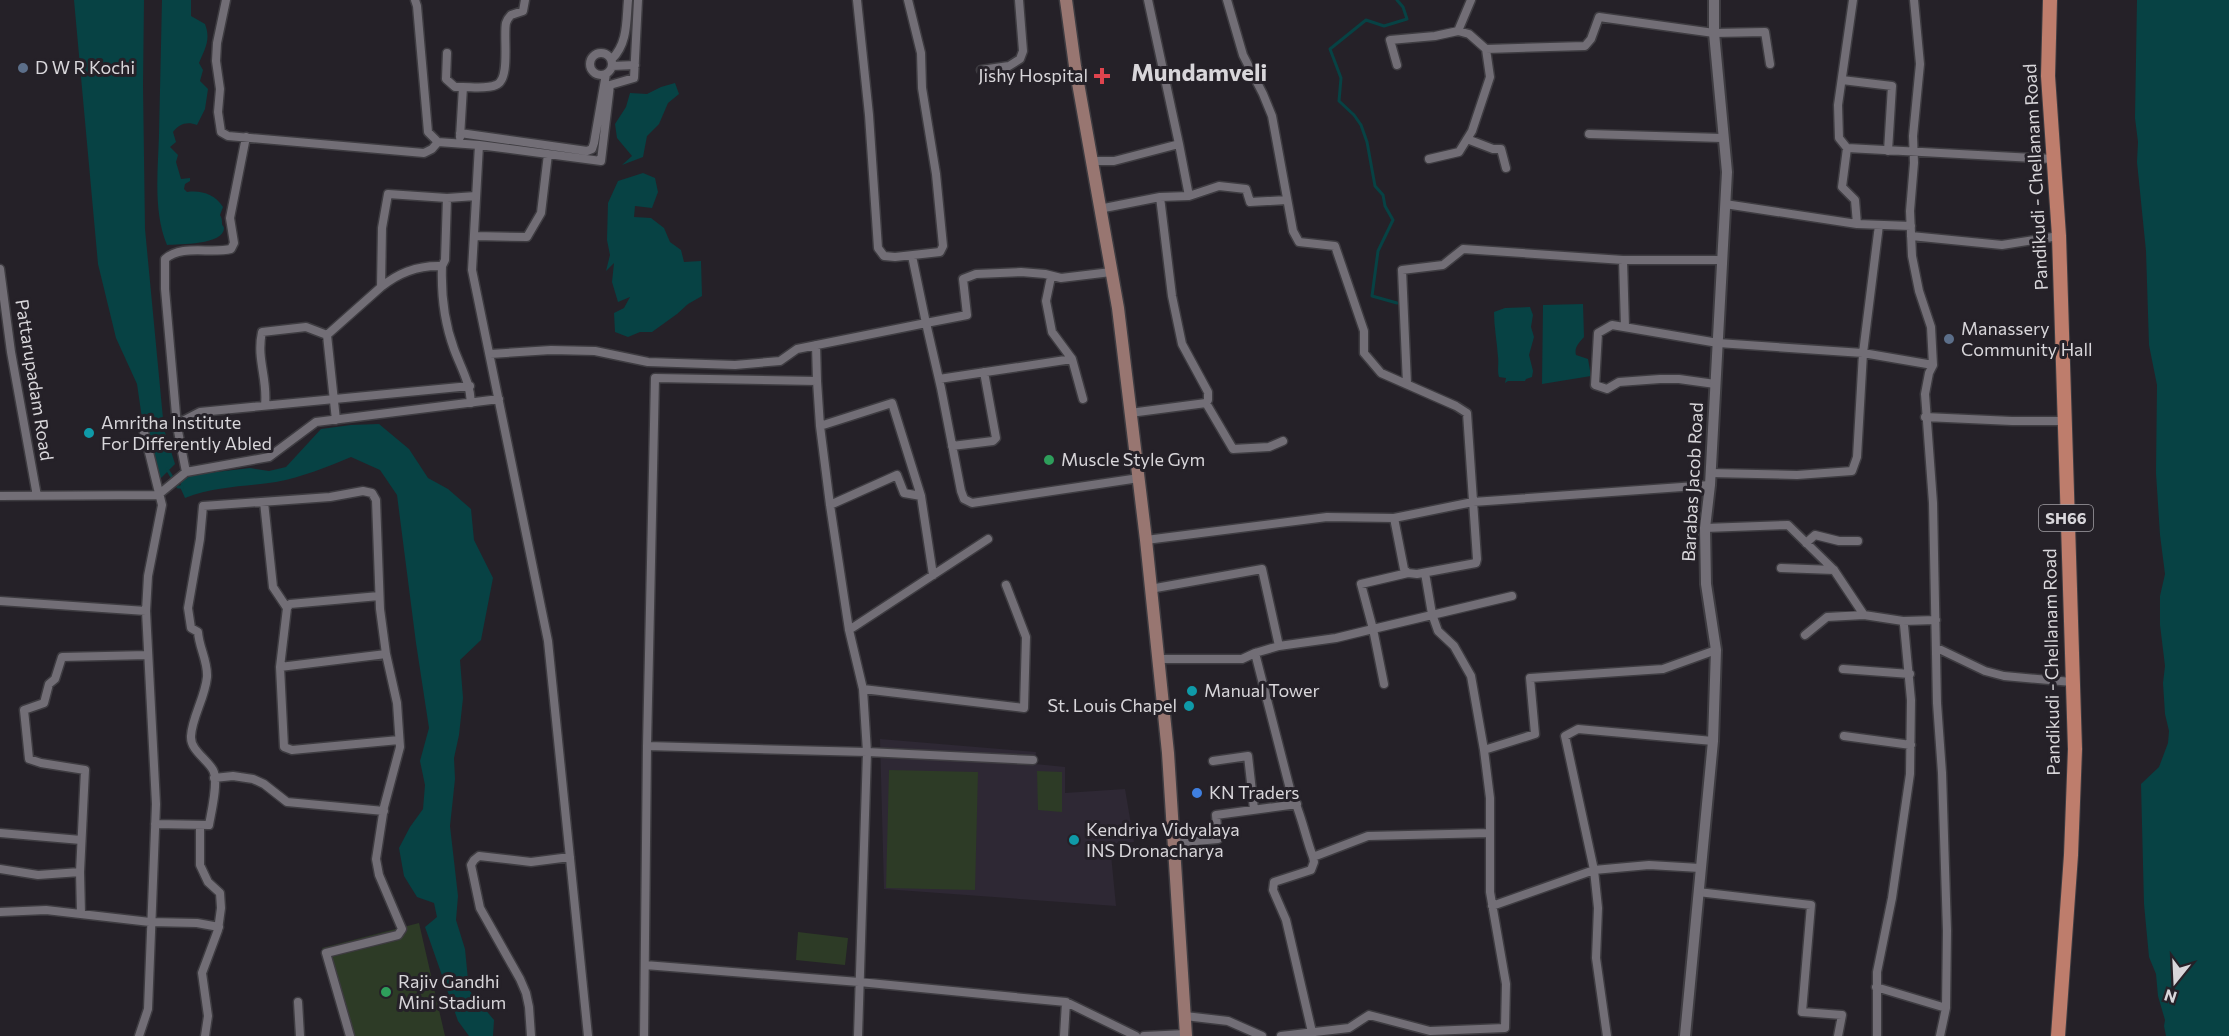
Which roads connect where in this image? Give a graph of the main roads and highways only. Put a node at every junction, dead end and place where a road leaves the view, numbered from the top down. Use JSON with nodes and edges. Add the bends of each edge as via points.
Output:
{"nodes":[{"id":1,"x":1066,"y":0,"type":"edge"},
{"id":2,"x":2050,"y":0,"type":"edge"},
{"id":3,"x":1186,"y":1035,"type":"edge"},
{"id":4,"x":2058,"y":1036,"type":"edge"}],
"edges":[{"from":1,"to":3,"type":"main road","via":[[1118,308],[1139,478],[1168,753]]},
{"from":2,"to":4,"type":"main road","name":"Pandikudi - Chellanam Road","number":"SH66","via":[[2048,76],[2059,236],[2075,749]]}]}
